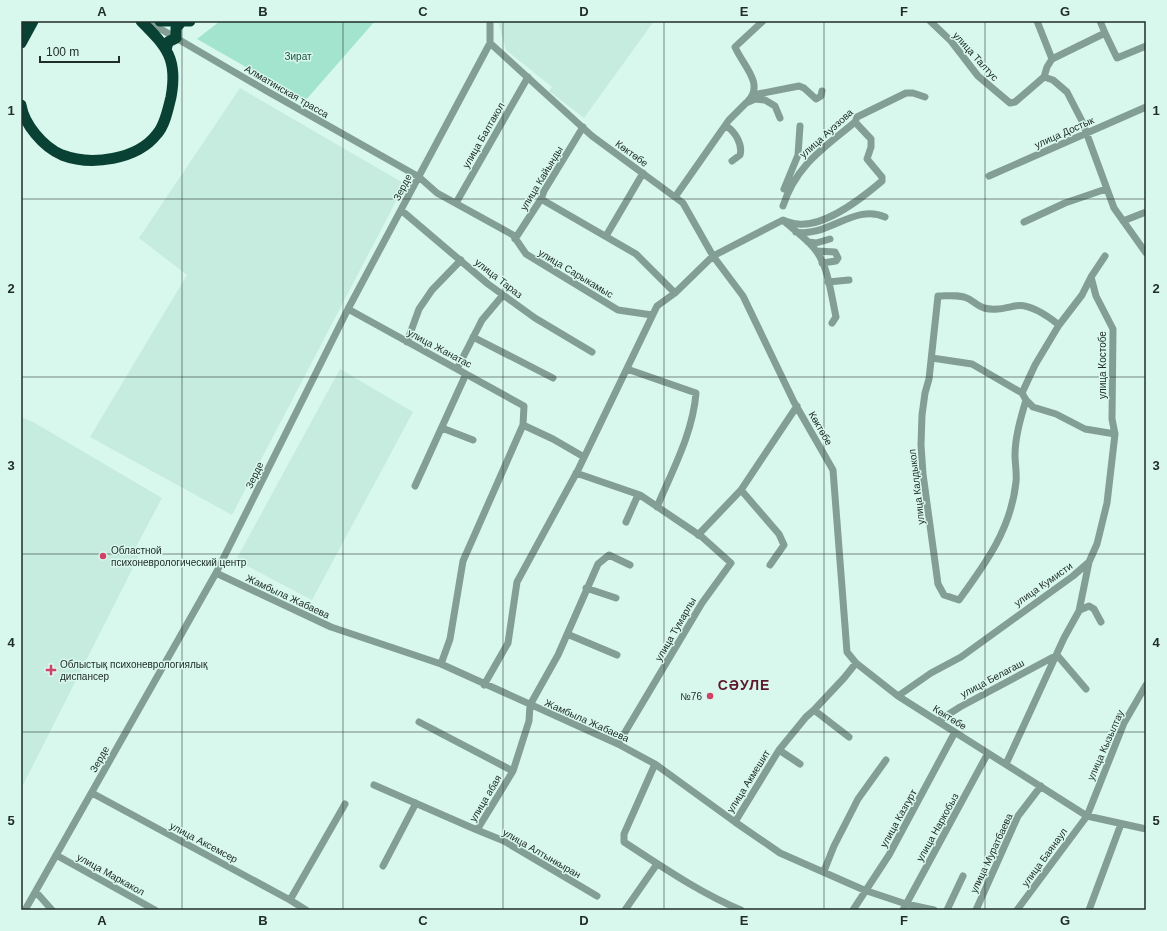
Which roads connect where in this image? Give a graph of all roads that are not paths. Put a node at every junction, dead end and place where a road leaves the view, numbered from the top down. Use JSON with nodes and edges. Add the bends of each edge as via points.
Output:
{"nodes":[{"id":1,"x":34,"y":21,"type":"edge"},
{"id":2,"x":141,"y":21,"type":"edge"},
{"id":3,"x":147,"y":21,"type":"edge"},
{"id":4,"x":160,"y":21,"type":"edge"},
{"id":5,"x":182,"y":21,"type":"edge"},
{"id":6,"x":190,"y":21,"type":"edge"},
{"id":7,"x":490,"y":21,"type":"edge"},
{"id":8,"x":763,"y":21,"type":"edge"},
{"id":9,"x":930,"y":21,"type":"edge"},
{"id":10,"x":1037,"y":21,"type":"edge"},
{"id":11,"x":1100,"y":21,"type":"edge"},
{"id":12,"x":1105,"y":33,"type":"junction"},
{"id":13,"x":176,"y":38,"type":"junction"},
{"id":14,"x":490,"y":43,"type":"junction"},
{"id":15,"x":21,"y":44,"type":"edge"},
{"id":16,"x":1146,"y":46,"type":"edge"},
{"id":17,"x":166,"y":50,"type":"junction"},
{"id":18,"x":1052,"y":59,"type":"junction"},
{"id":19,"x":528,"y":77,"type":"junction"},
{"id":20,"x":1044,"y":77,"type":"junction"},
{"id":21,"x":822,"y":91,"type":"dead end"},
{"id":22,"x":758,"y":94,"type":"dead end"},
{"id":23,"x":925,"y":97,"type":"dead end"},
{"id":24,"x":746,"y":103,"type":"junction"},
{"id":25,"x":21,"y":105,"type":"edge"},
{"id":26,"x":1146,"y":107,"type":"edge"},
{"id":27,"x":780,"y":118,"type":"dead end"},
{"id":28,"x":855,"y":122,"type":"junction"},
{"id":29,"x":726,"y":126,"type":"junction"},
{"id":30,"x":800,"y":126,"type":"dead end"},
{"id":31,"x":583,"y":127,"type":"junction"},
{"id":32,"x":1087,"y":133,"type":"junction"},
{"id":33,"x":732,"y":161,"type":"dead end"},
{"id":34,"x":643,"y":173,"type":"junction"},
{"id":35,"x":989,"y":176,"type":"dead end"},
{"id":36,"x":419,"y":177,"type":"junction"},
{"id":37,"x":784,"y":189,"type":"dead end"},
{"id":38,"x":1106,"y":189,"type":"junction"},
{"id":39,"x":675,"y":197,"type":"junction"},
{"id":40,"x":541,"y":199,"type":"junction"},
{"id":41,"x":456,"y":203,"type":"junction"},
{"id":42,"x":783,"y":206,"type":"dead end"},
{"id":43,"x":401,"y":210,"type":"junction"},
{"id":44,"x":1146,"y":212,"type":"edge"},
{"id":45,"x":885,"y":217,"type":"dead end"},
{"id":46,"x":783,"y":220,"type":"junction"},
{"id":47,"x":1123,"y":221,"type":"junction"},
{"id":48,"x":1024,"y":222,"type":"dead end"},
{"id":49,"x":796,"y":232,"type":"junction"},
{"id":50,"x":606,"y":236,"type":"junction"},
{"id":51,"x":515,"y":239,"type":"junction"},
{"id":52,"x":830,"y":239,"type":"dead end"},
{"id":53,"x":808,"y":242,"type":"junction"},
{"id":54,"x":817,"y":251,"type":"junction"},
{"id":55,"x":1146,"y":253,"type":"edge"},
{"id":56,"x":713,"y":256,"type":"junction"},
{"id":57,"x":1105,"y":256,"type":"dead end"},
{"id":58,"x":461,"y":260,"type":"junction"},
{"id":59,"x":822,"y":263,"type":"junction"},
{"id":60,"x":1091,"y":277,"type":"junction"},
{"id":61,"x":849,"y":280,"type":"dead end"},
{"id":62,"x":828,"y":282,"type":"junction"},
{"id":63,"x":675,"y":293,"type":"junction"},
{"id":64,"x":503,"y":294,"type":"junction"},
{"id":65,"x":1082,"y":295,"type":"junction"},
{"id":66,"x":1096,"y":296,"type":"junction"},
{"id":67,"x":348,"y":309,"type":"junction"},
{"id":68,"x":652,"y":315,"type":"junction"},
{"id":69,"x":832,"y":323,"type":"dead end"},
{"id":70,"x":1059,"y":325,"type":"junction"},
{"id":71,"x":474,"y":337,"type":"junction"},
{"id":72,"x":407,"y":342,"type":"junction"},
{"id":73,"x":592,"y":352,"type":"dead end"},
{"id":74,"x":932,"y":358,"type":"junction"},
{"id":75,"x":457,"y":369,"type":"junction"},
{"id":76,"x":627,"y":369,"type":"junction"},
{"id":77,"x":466,"y":374,"type":"junction"},
{"id":78,"x":553,"y":378,"type":"dead end"},
{"id":79,"x":1022,"y":393,"type":"junction"},
{"id":80,"x":1026,"y":400,"type":"junction"},
{"id":81,"x":797,"y":406,"type":"junction"},
{"id":82,"x":523,"y":426,"type":"junction"},
{"id":83,"x":442,"y":428,"type":"junction"},
{"id":84,"x":1115,"y":434,"type":"junction"},
{"id":85,"x":473,"y":440,"type":"dead end"},
{"id":86,"x":584,"y":457,"type":"junction"},
{"id":87,"x":576,"y":473,"type":"junction"},
{"id":88,"x":415,"y":486,"type":"dead end"},
{"id":89,"x":741,"y":490,"type":"junction"},
{"id":90,"x":638,"y":494,"type":"junction"},
{"id":91,"x":657,"y":506,"type":"junction"},
{"id":92,"x":626,"y":522,"type":"dead end"},
{"id":93,"x":698,"y":535,"type":"junction"},
{"id":94,"x":1090,"y":562,"type":"junction"},
{"id":95,"x":630,"y":565,"type":"dead end"},
{"id":96,"x":770,"y":565,"type":"dead end"},
{"id":97,"x":216,"y":573,"type":"junction"},
{"id":98,"x":586,"y":588,"type":"junction"},
{"id":99,"x":616,"y":598,"type":"dead end"},
{"id":100,"x":1080,"y":610,"type":"junction"},
{"id":101,"x":1101,"y":622,"type":"dead end"},
{"id":102,"x":567,"y":634,"type":"junction"},
{"id":103,"x":616,"y":655,"type":"dead end"},
{"id":104,"x":1057,"y":655,"type":"junction"},
{"id":105,"x":856,"y":663,"type":"junction"},
{"id":106,"x":441,"y":664,"type":"junction"},
{"id":107,"x":484,"y":685,"type":"junction"},
{"id":108,"x":1146,"y":685,"type":"edge"},
{"id":109,"x":1086,"y":689,"type":"dead end"},
{"id":110,"x":898,"y":696,"type":"junction"},
{"id":111,"x":530,"y":705,"type":"junction"},
{"id":112,"x":814,"y":710,"type":"junction"},
{"id":113,"x":938,"y":721,"type":"junction"},
{"id":114,"x":419,"y":722,"type":"dead end"},
{"id":115,"x":955,"y":732,"type":"junction"},
{"id":116,"x":849,"y":738,"type":"dead end"},
{"id":117,"x":618,"y":744,"type":"junction"},
{"id":118,"x":779,"y":750,"type":"junction"},
{"id":119,"x":988,"y":753,"type":"junction"},
{"id":120,"x":886,"y":760,"type":"dead end"},
{"id":121,"x":656,"y":764,"type":"junction"},
{"id":122,"x":800,"y":764,"type":"dead end"},
{"id":123,"x":1006,"y":764,"type":"junction"},
{"id":124,"x":513,"y":771,"type":"junction"},
{"id":125,"x":374,"y":785,"type":"dead end"},
{"id":126,"x":1040,"y":786,"type":"junction"},
{"id":127,"x":92,"y":793,"type":"junction"},
{"id":128,"x":416,"y":803,"type":"junction"},
{"id":129,"x":345,"y":804,"type":"dead end"},
{"id":130,"x":1087,"y":816,"type":"junction"},
{"id":131,"x":734,"y":822,"type":"junction"},
{"id":132,"x":1121,"y":824,"type":"junction"},
{"id":133,"x":1146,"y":829,"type":"edge"},
{"id":134,"x":477,"y":830,"type":"junction"},
{"id":135,"x":56,"y":855,"type":"junction"},
{"id":136,"x":657,"y":864,"type":"junction"},
{"id":137,"x":383,"y":866,"type":"dead end"},
{"id":138,"x":824,"y":871,"type":"junction"},
{"id":139,"x":963,"y":876,"type":"dead end"},
{"id":140,"x":864,"y":890,"type":"junction"},
{"id":141,"x":36,"y":892,"type":"junction"},
{"id":142,"x":597,"y":896,"type":"dead end"},
{"id":143,"x":290,"y":900,"type":"junction"},
{"id":144,"x":905,"y":907,"type":"edge"},
{"id":145,"x":25,"y":910,"type":"edge"},
{"id":146,"x":52,"y":910,"type":"edge"},
{"id":147,"x":155,"y":910,"type":"edge"},
{"id":148,"x":306,"y":910,"type":"edge"},
{"id":149,"x":625,"y":910,"type":"edge"},
{"id":150,"x":741,"y":910,"type":"edge"},
{"id":151,"x":853,"y":910,"type":"edge"},
{"id":152,"x":934,"y":910,"type":"edge"},
{"id":153,"x":947,"y":910,"type":"edge"},
{"id":154,"x":976,"y":910,"type":"edge"},
{"id":155,"x":1017,"y":910,"type":"edge"},
{"id":156,"x":1089,"y":910,"type":"edge"}],
"edges":[{"from":1,"to":15,"type":"highway"},
{"from":2,"to":17,"type":"highway","via":[[162,42]]},
{"from":3,"to":13,"type":"street","name":"Алматинская трасса"},
{"from":4,"to":5,"type":"highway"},
{"from":5,"to":6,"type":"highway"},
{"from":5,"to":13,"type":"highway","via":[[176,28]]},
{"from":7,"to":14,"type":"street"},
{"from":8,"to":24,"type":"street","via":[[735,47],[754,82],[753,94]]},
{"from":9,"to":20,"type":"street","name":"улица Талтус","via":[[951,41],[978,76],[1010,103],[1015,102]]},
{"from":10,"to":18,"type":"street"},
{"from":11,"to":12,"type":"street"},
{"from":12,"to":16,"type":"street","via":[[1117,58]]},
{"from":12,"to":18,"type":"street"},
{"from":13,"to":17,"type":"highway","via":[[168,42]]},
{"from":13,"to":36,"type":"street","name":"Алматинская трасса"},
{"from":14,"to":19,"type":"street","name":"Көктөбе"},
{"from":14,"to":36,"type":"street","name":"Зерде"},
{"from":17,"to":25,"type":"highway","via":[[173,64],[173,86],[168,110],[157,134],[137,150],[115,159],[86,160],[61,154],[41,140],[23,116]]},
{"from":18,"to":20,"type":"street","via":[[1046,67]]},
{"from":19,"to":31,"type":"street","name":"Көктөбе"},
{"from":19,"to":41,"type":"street","name":"улица Балтакол"},
{"from":20,"to":32,"type":"street","via":[[1053,80],[1067,92]]},
{"from":21,"to":22,"type":"street","via":[[822,96],[816,99],[799,86]]},
{"from":23,"to":28,"type":"street","name":"улица Ауэзова","via":[[906,93],[861,114]]},
{"from":24,"to":27,"type":"street","via":[[759,98],[765,100],[775,106]]},
{"from":24,"to":29,"type":"street"},
{"from":26,"to":32,"type":"street","name":"улица Достык"},
{"from":28,"to":42,"type":"street","name":"улица Ауэзова","via":[[808,161],[794,182]]},
{"from":28,"to":46,"type":"street","via":[[871,139],[872,145],[867,159],[882,177],[882,181],[852,204],[820,221],[798,224]]},
{"from":29,"to":33,"type":"street","via":[[733,132],[741,149],[740,155]]},
{"from":29,"to":39,"type":"street"},
{"from":30,"to":37,"type":"street","via":[[798,155]]},
{"from":31,"to":34,"type":"street","name":"Көктөбе"},
{"from":31,"to":40,"type":"street","name":"улица Кайынды"},
{"from":32,"to":35,"type":"street","name":"улица Достык"},
{"from":32,"to":38,"type":"street"},
{"from":34,"to":39,"type":"street","name":"Көктөбе"},
{"from":34,"to":50,"type":"street"},
{"from":36,"to":41,"type":"street","name":"улица Сарыкамыс","via":[[437,193]]},
{"from":36,"to":43,"type":"street","name":"Зерде"},
{"from":38,"to":47,"type":"street"},
{"from":38,"to":48,"type":"street","via":[[1065,203]]},
{"from":39,"to":56,"type":"street","name":"Көктөбе","via":[[683,203]]},
{"from":40,"to":50,"type":"street"},
{"from":40,"to":51,"type":"street","name":"улица Кайынды"},
{"from":41,"to":51,"type":"street","name":"улица Сарыкамыс"},
{"from":43,"to":58,"type":"street","name":"улица Тараз"},
{"from":43,"to":67,"type":"street","name":"Зерде"},
{"from":44,"to":47,"type":"street"},
{"from":45,"to":49,"type":"street","via":[[878,214],[854,216],[810,233]]},
{"from":46,"to":49,"type":"street"},
{"from":46,"to":56,"type":"street"},
{"from":47,"to":55,"type":"street"},
{"from":49,"to":53,"type":"street"},
{"from":50,"to":63,"type":"street","via":[[636,254]]},
{"from":51,"to":68,"type":"street","name":"улица Сарыкамыс","via":[[526,254],[618,310]]},
{"from":52,"to":53,"type":"street","via":[[816,243]]},
{"from":53,"to":54,"type":"street"},
{"from":54,"to":59,"type":"street"},
{"from":54,"to":59,"type":"street","via":[[835,252],[837,255],[836,261]]},
{"from":56,"to":63,"type":"street"},
{"from":56,"to":81,"type":"street","name":"Көктөбе","via":[[743,296]]},
{"from":57,"to":60,"type":"street"},
{"from":58,"to":64,"type":"street","name":"улица Тараз"},
{"from":58,"to":72,"type":"street","via":[[419,309]]},
{"from":59,"to":62,"type":"street"},
{"from":60,"to":65,"type":"street"},
{"from":60,"to":66,"type":"street","name":"улица Костобе"},
{"from":61,"to":62,"type":"street"},
{"from":62,"to":69,"type":"street","via":[[836,317]]},
{"from":63,"to":68,"type":"street","via":[[657,306]]},
{"from":64,"to":71,"type":"street","via":[[482,320]]},
{"from":64,"to":73,"type":"street","name":"улица Тараз","via":[[536,318]]},
{"from":65,"to":66,"type":"street"},
{"from":65,"to":70,"type":"street"},
{"from":66,"to":84,"type":"street","name":"улица Костобе","via":[[1113,329],[1112,419]]},
{"from":67,"to":72,"type":"street","name":"улица Жанатас"},
{"from":67,"to":97,"type":"street","name":"Зерде"},
{"from":68,"to":76,"type":"street"},
{"from":70,"to":74,"type":"street","name":"улица Калдыкол","via":[[1045,313],[1017,305],[998,309],[985,308],[957,295],[938,296]]},
{"from":70,"to":79,"type":"street"},
{"from":71,"to":75,"type":"street"},
{"from":71,"to":78,"type":"street"},
{"from":72,"to":75,"type":"street","name":"улица Жанатас"},
{"from":74,"to":79,"type":"street","via":[[972,364]]},
{"from":74,"to":80,"type":"street","name":"улица Калдыкол","via":[[922,415],[921,444],[938,584],[944,595],[959,600],[992,555],[1007,524],[1016,481],[1015,453],[1020,417]]},
{"from":75,"to":77,"type":"street","name":"улица Жанатас"},
{"from":76,"to":86,"type":"street"},
{"from":76,"to":91,"type":"street","via":[[696,393],[695,407],[680,454]]},
{"from":77,"to":82,"type":"street","name":"улица Жанатас","via":[[522,404],[525,410]]},
{"from":77,"to":83,"type":"street"},
{"from":79,"to":80,"type":"street"},
{"from":80,"to":84,"type":"street","via":[[1033,407],[1056,414],[1085,429]]},
{"from":81,"to":89,"type":"street"},
{"from":81,"to":105,"type":"street","name":"Көктөбе","via":[[833,470],[847,652]]},
{"from":82,"to":86,"type":"street","via":[[553,439]]},
{"from":82,"to":106,"type":"street","via":[[463,561],[450,639]]},
{"from":83,"to":85,"type":"street"},
{"from":83,"to":88,"type":"street"},
{"from":84,"to":94,"type":"street","name":"улица Кумисти","via":[[1107,503]]},
{"from":86,"to":87,"type":"street"},
{"from":87,"to":90,"type":"street","name":"улица Тумарлы"},
{"from":87,"to":107,"type":"street","via":[[517,582],[508,643]]},
{"from":89,"to":93,"type":"street"},
{"from":89,"to":96,"type":"street","via":[[778,534],[784,545]]},
{"from":90,"to":91,"type":"street","name":"улица Тумарлы"},
{"from":90,"to":92,"type":"street"},
{"from":91,"to":93,"type":"street","name":"улица Тумарлы"},
{"from":93,"to":117,"type":"street","name":"улица Тумарлы","via":[[731,562],[702,603]]},
{"from":94,"to":100,"type":"street"},
{"from":94,"to":110,"type":"street","name":"улица Кумисти","via":[[961,657],[931,673]]},
{"from":95,"to":98,"type":"street","via":[[609,555],[598,564]]},
{"from":97,"to":106,"type":"street","name":"Жамбыла Жабаева","via":[[331,627]]},
{"from":97,"to":127,"type":"street","name":"Зерде"},
{"from":98,"to":99,"type":"street"},
{"from":98,"to":102,"type":"street"},
{"from":100,"to":101,"type":"street","via":[[1089,606],[1094,609]]},
{"from":100,"to":104,"type":"street"},
{"from":102,"to":103,"type":"street"},
{"from":102,"to":111,"type":"street"},
{"from":104,"to":109,"type":"street"},
{"from":104,"to":113,"type":"street","name":"улица Белагаш"},
{"from":104,"to":123,"type":"street"},
{"from":105,"to":110,"type":"street","name":"Көктөбе"},
{"from":105,"to":112,"type":"street","name":"улица Акмешит"},
{"from":106,"to":107,"type":"street","name":"Жамбыла Жабаева"},
{"from":107,"to":111,"type":"street","name":"Жамбыла Жабаева"},
{"from":108,"to":130,"type":"street","name":"улица Кызылтау","via":[[1124,723]]},
{"from":110,"to":113,"type":"street","name":"Көктөбе"},
{"from":111,"to":117,"type":"street","name":"Жамбыла Жабаева"},
{"from":111,"to":124,"type":"street","via":[[529,721]]},
{"from":112,"to":116,"type":"street"},
{"from":112,"to":118,"type":"street","name":"улица Акмешит","via":[[806,716]]},
{"from":113,"to":115,"type":"street","name":"Көктөбе"},
{"from":114,"to":124,"type":"street","name":"улица абая"},
{"from":115,"to":119,"type":"street","name":"Көктөбе"},
{"from":115,"to":140,"type":"street","name":"улица Казгурт","via":[[889,854]]},
{"from":117,"to":121,"type":"street","name":"Жамбыла Жабаева"},
{"from":118,"to":122,"type":"street","name":"улица Акмешит"},
{"from":118,"to":131,"type":"street","name":"улица Акмешит"},
{"from":119,"to":123,"type":"street","name":"Көктөбе"},
{"from":119,"to":144,"type":"street","name":"улица Наркобыз"},
{"from":120,"to":138,"type":"street","via":[[858,799]]},
{"from":121,"to":131,"type":"street","name":"Жамбыла Жабаева"},
{"from":121,"to":136,"type":"street","via":[[624,834],[624,842]]},
{"from":123,"to":126,"type":"street","name":"Көктөбе"},
{"from":124,"to":134,"type":"street","name":"улица абая"},
{"from":125,"to":128,"type":"street","name":"улица абая"},
{"from":126,"to":130,"type":"street","name":"Көктөбе"},
{"from":126,"to":154,"type":"street","name":"улица Муратбаева","via":[[1018,816]]},
{"from":127,"to":135,"type":"street","name":"Зерде"},
{"from":127,"to":143,"type":"street","name":"улица Аксемсер"},
{"from":128,"to":134,"type":"street","name":"улица абая"},
{"from":128,"to":137,"type":"street"},
{"from":129,"to":143,"type":"street"},
{"from":130,"to":132,"type":"street","name":"Көктөбе"},
{"from":130,"to":155,"type":"street","name":"улица Баянаул"},
{"from":131,"to":138,"type":"street","name":"Жамбыла Жабаева","via":[[780,853]]},
{"from":132,"to":133,"type":"street","name":"Көктөбе"},
{"from":132,"to":156,"type":"street"},
{"from":134,"to":142,"type":"street","name":"улица Алтынкыран","via":[[504,841]]},
{"from":135,"to":141,"type":"street","name":"Зерде"},
{"from":135,"to":147,"type":"street","name":"улица Маркакол"},
{"from":136,"to":149,"type":"street"},
{"from":136,"to":150,"type":"street"},
{"from":138,"to":140,"type":"street","name":"Жамбыла Жабаева"},
{"from":139,"to":153,"type":"street"},
{"from":140,"to":144,"type":"street","name":"Жамбыла Жабаева"},
{"from":140,"to":151,"type":"street","name":"улица Казгурт"},
{"from":141,"to":145,"type":"street","name":"Зерде"},
{"from":141,"to":146,"type":"street"},
{"from":143,"to":148,"type":"street","name":"улица Аксемсер"},
{"from":144,"to":152,"type":"street","name":"Жамбыла Жабаева"}]}
